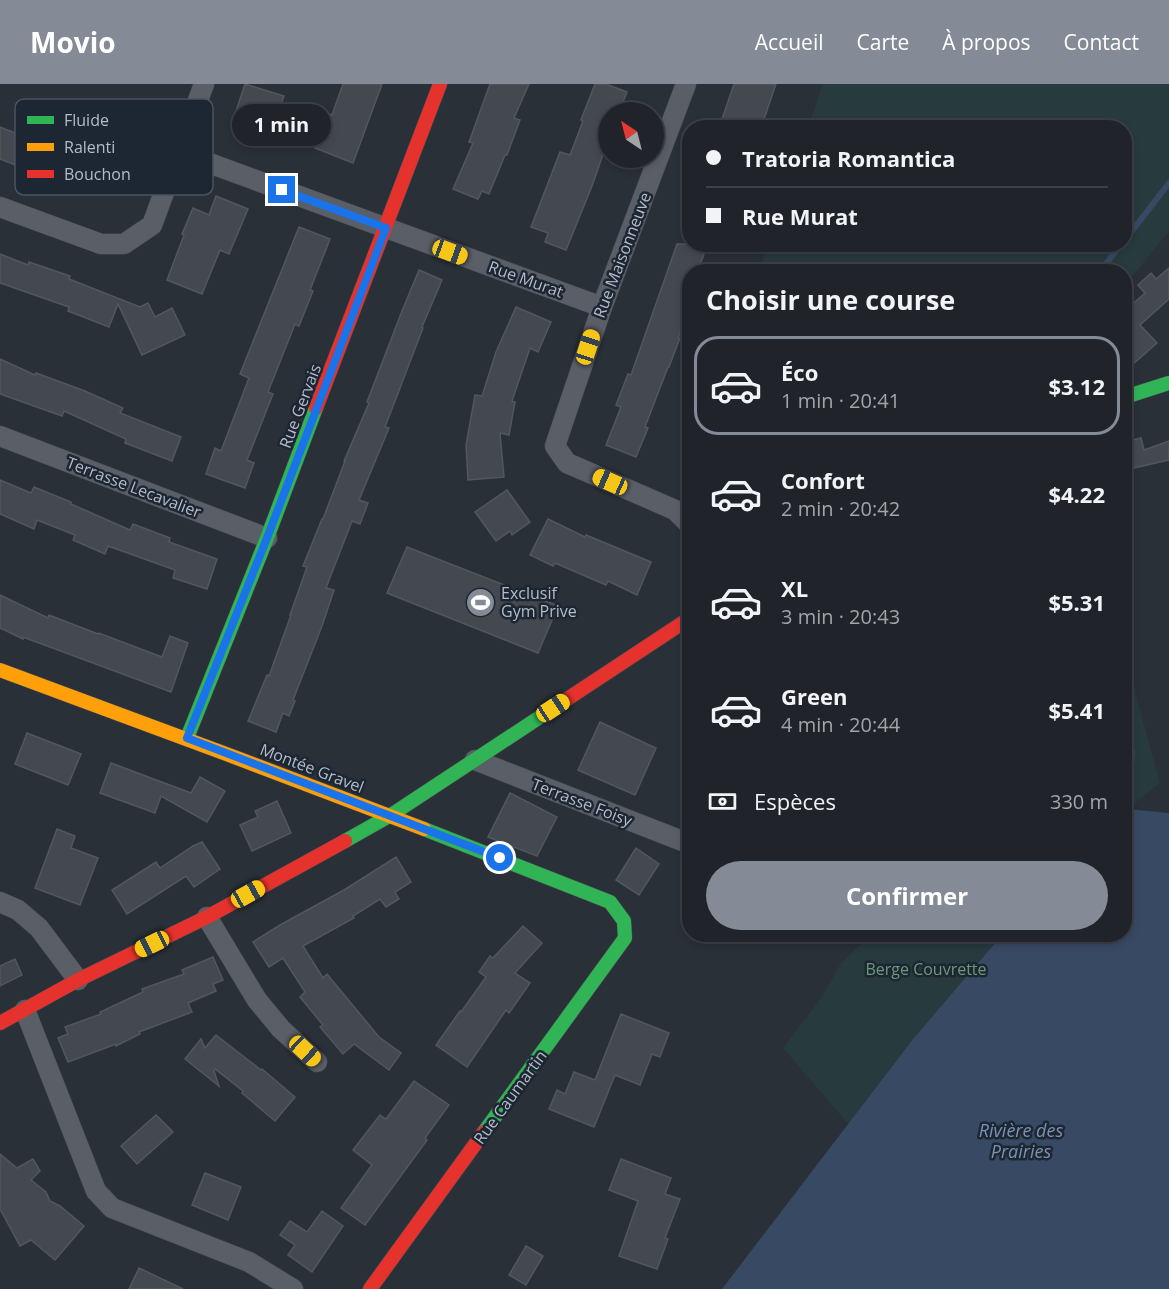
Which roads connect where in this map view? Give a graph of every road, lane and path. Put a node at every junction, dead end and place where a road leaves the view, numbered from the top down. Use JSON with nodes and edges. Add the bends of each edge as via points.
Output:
{"nodes":[{"id":1,"x":204,"y":84,"type":"edge"},
{"id":2,"x":440,"y":84,"type":"edge"},
{"id":3,"x":686,"y":84,"type":"edge"},
{"id":4,"x":198,"y":99,"type":"edge"},
{"id":5,"x":213,"y":164,"type":"edge"},
{"id":6,"x":163,"y":195,"type":"edge"},
{"id":7,"x":0,"y":207,"type":"edge"},
{"id":8,"x":386,"y":228,"type":"junction"},
{"id":9,"x":602,"y":307,"type":"junction"},
{"id":10,"x":1169,"y":383,"type":"edge"},
{"id":11,"x":1132,"y":395,"type":"edge"},
{"id":12,"x":0,"y":436,"type":"edge"},
{"id":13,"x":682,"y":517,"type":"edge"},
{"id":14,"x":267,"y":538,"type":"junction"},
{"id":15,"x":682,"y":623,"type":"edge"},
{"id":16,"x":0,"y":669,"type":"edge"},
{"id":17,"x":187,"y":738,"type":"junction"},
{"id":18,"x":475,"y":760,"type":"junction"},
{"id":19,"x":391,"y":815,"type":"junction"},
{"id":20,"x":682,"y":841,"type":"edge"},
{"id":21,"x":0,"y":902,"type":"edge"},
{"id":22,"x":610,"y":902,"type":"joint"},
{"id":23,"x":207,"y":916,"type":"junction"},
{"id":24,"x":78,"y":980,"type":"junction"},
{"id":25,"x":25,"y":1010,"type":"junction"},
{"id":26,"x":0,"y":1023,"type":"edge"},
{"id":27,"x":317,"y":1062,"type":"dead end"},
{"id":28,"x":293,"y":1289,"type":"edge"},
{"id":29,"x":370,"y":1289,"type":"edge"}],
"edges":[{"from":1,"to":4,"type":"street"},
{"from":2,"to":8,"type":"street","name":"Rue Gervais"},
{"from":3,"to":9,"type":"street","name":"Rue Maisonneuve"},
{"from":5,"to":8,"type":"street","name":"Rue Murat"},
{"from":6,"to":7,"type":"street","via":[[152,225],[124,244],[101,244]]},
{"from":8,"to":9,"type":"street","name":"Rue Murat"},
{"from":8,"to":14,"type":"street","name":"Rue Gervais"},
{"from":9,"to":13,"type":"street","name":"Rue Maisonneuve","via":[[555,446],[567,463],[675,510]]},
{"from":10,"to":11,"type":"street"},
{"from":12,"to":14,"type":"street","name":"Terrasse Lecavalier"},
{"from":14,"to":17,"type":"street","name":"Rue Gervais"},
{"from":15,"to":18,"type":"street"},
{"from":16,"to":17,"type":"street","name":"Montée Gravel"},
{"from":17,"to":19,"type":"street","name":"Montée Gravel"},
{"from":18,"to":19,"type":"street"},
{"from":18,"to":20,"type":"street","name":"Terrasse Foisy"},
{"from":19,"to":22,"type":"street","name":"Montée Gravel"},
{"from":19,"to":23,"type":"street"},
{"from":21,"to":24,"type":"street","via":[[18,910],[39,928]]},
{"from":22,"to":29,"type":"street","name":"Rue Caumartin","via":[[624,921],[625,938]]},
{"from":23,"to":24,"type":"street"},
{"from":23,"to":27,"type":"street","via":[[257,1000]]},
{"from":24,"to":25,"type":"street"},
{"from":25,"to":26,"type":"street"},
{"from":25,"to":28,"type":"street","via":[[96,1191],[112,1208],[249,1262]]}]}
